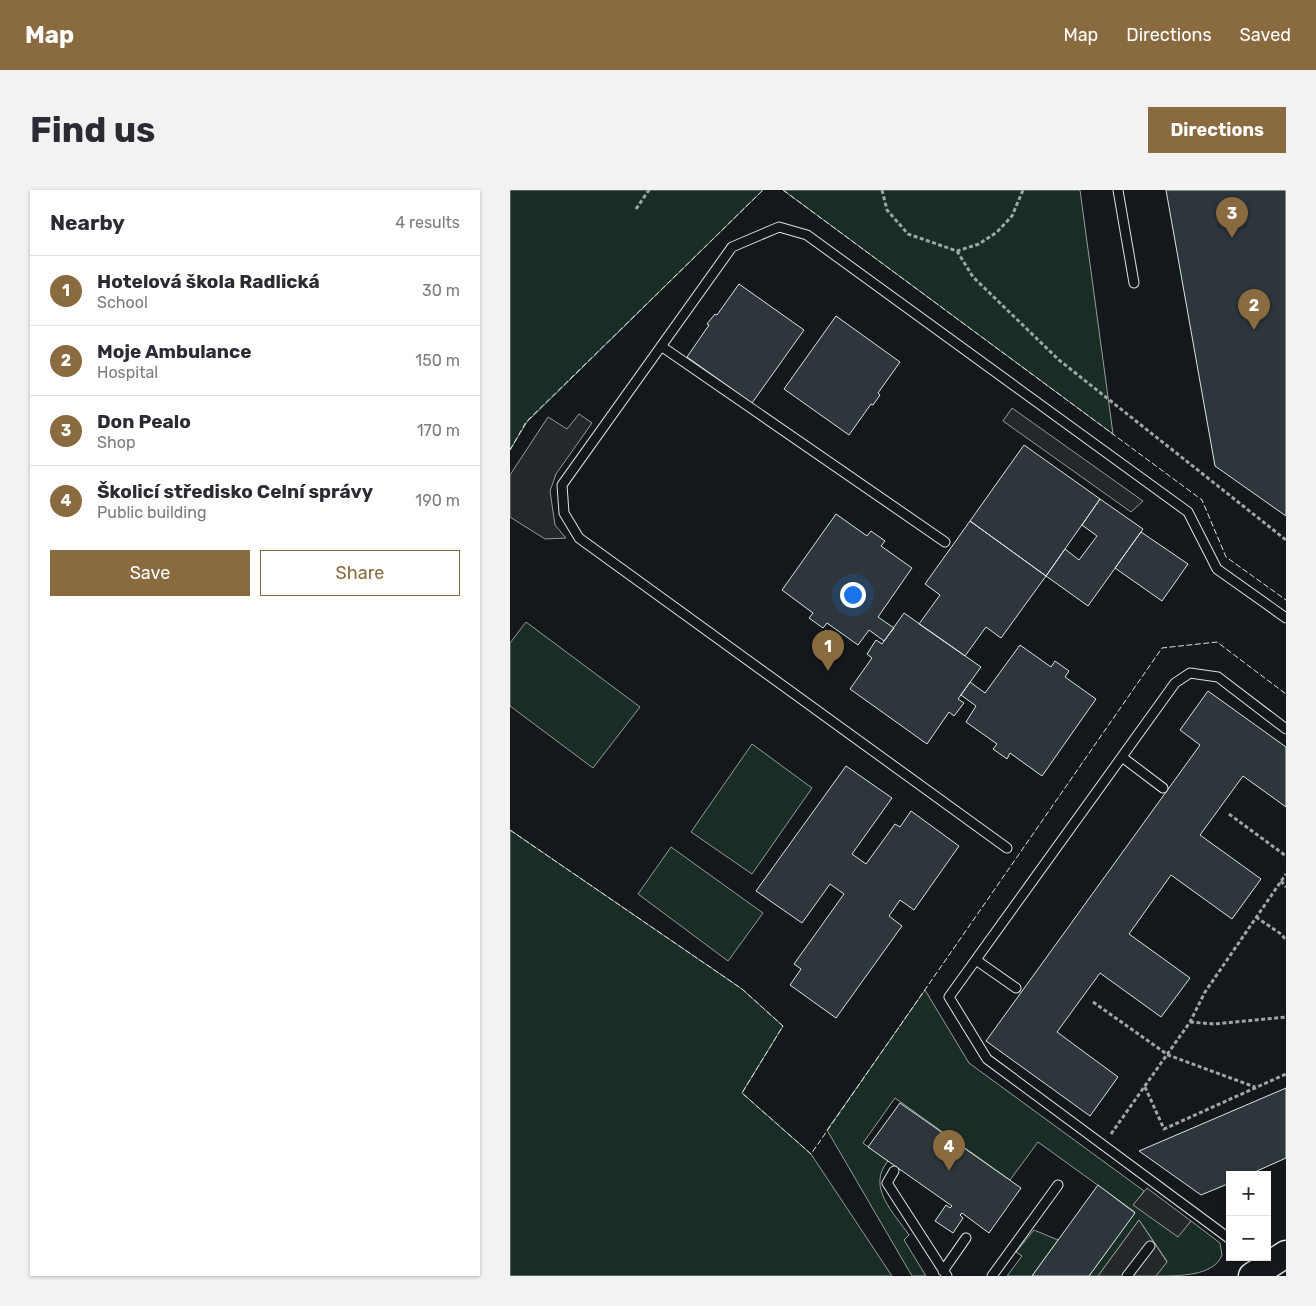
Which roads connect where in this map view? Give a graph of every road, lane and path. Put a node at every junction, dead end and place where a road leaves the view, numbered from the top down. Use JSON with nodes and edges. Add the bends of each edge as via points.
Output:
{"nodes":[{"id":1,"x":649,"y":190,"type":"edge"},
{"id":2,"x":882,"y":190,"type":"edge"},
{"id":3,"x":1023,"y":190,"type":"edge"},
{"id":4,"x":1118,"y":190,"type":"edge"},
{"id":5,"x":636,"y":209,"type":"dead end"},
{"id":6,"x":957,"y":251,"type":"junction"},
{"id":7,"x":1134,"y":283,"type":"dead end"},
{"id":8,"x":661,"y":346,"type":"junction"},
{"id":9,"x":1286,"y":540,"type":"edge"},
{"id":10,"x":945,"y":542,"type":"dead end"},
{"id":11,"x":1286,"y":618,"type":"edge"},
{"id":12,"x":1286,"y":730,"type":"edge"},
{"id":13,"x":1122,"y":757,"type":"junction"},
{"id":14,"x":1163,"y":788,"type":"dead end"},
{"id":15,"x":1229,"y":814,"type":"dead end"},
{"id":16,"x":1007,"y":848,"type":"dead end"},
{"id":17,"x":1286,"y":856,"type":"edge"},
{"id":18,"x":1286,"y":874,"type":"edge"},
{"id":19,"x":1281,"y":881,"type":"junction"},
{"id":20,"x":1286,"y":887,"type":"edge"},
{"id":21,"x":1256,"y":917,"type":"junction"},
{"id":22,"x":1286,"y":940,"type":"edge"},
{"id":23,"x":976,"y":960,"type":"junction"},
{"id":24,"x":1016,"y":988,"type":"dead end"},
{"id":25,"x":1093,"y":1002,"type":"dead end"},
{"id":26,"x":1286,"y":1017,"type":"edge"},
{"id":27,"x":1190,"y":1022,"type":"junction"},
{"id":28,"x":1168,"y":1055,"type":"junction"},
{"id":29,"x":1286,"y":1074,"type":"edge"},
{"id":30,"x":1145,"y":1087,"type":"junction"},
{"id":31,"x":1255,"y":1087,"type":"junction"},
{"id":32,"x":1110,"y":1135,"type":"dead end"},
{"id":33,"x":894,"y":1171,"type":"dead end"},
{"id":34,"x":1058,"y":1185,"type":"dead end"},
{"id":35,"x":1226,"y":1236,"type":"edge"},
{"id":36,"x":966,"y":1238,"type":"dead end"},
{"id":37,"x":1150,"y":1246,"type":"dead end"},
{"id":38,"x":1286,"y":1254,"type":"edge"},
{"id":39,"x":1256,"y":1270,"type":"edge"},
{"id":40,"x":945,"y":1273,"type":"edge"},
{"id":41,"x":992,"y":1276,"type":"edge"},
{"id":42,"x":1127,"y":1276,"type":"edge"}],
"edges":[{"from":1,"to":5,"type":"path"},
{"from":2,"to":6,"type":"path","via":[[887,210],[908,234]]},
{"from":3,"to":6,"type":"path","via":[[1012,216],[997,232],[979,244]]},
{"from":4,"to":7,"type":"lane"},
{"from":6,"to":9,"type":"path","via":[[973,277],[1059,360]]},
{"from":8,"to":10,"type":"lane"},
{"from":8,"to":11,"type":"lane","via":[[732,247],[779,227],[807,235],[1188,512],[1217,569]]},
{"from":8,"to":16,"type":"lane","via":[[562,485],[564,513],[579,538]]},
{"from":12,"to":13,"type":"lane","via":[[1218,677],[1190,673],[1175,683]]},
{"from":13,"to":14,"type":"lane"},
{"from":13,"to":23,"type":"lane"},
{"from":15,"to":17,"type":"path"},
{"from":18,"to":19,"type":"path"},
{"from":19,"to":20,"type":"path"},
{"from":19,"to":21,"type":"path"},
{"from":21,"to":22,"type":"path"},
{"from":21,"to":27,"type":"path","via":[[1204,992]]},
{"from":23,"to":24,"type":"lane"},
{"from":23,"to":35,"type":"lane","via":[[949,997],[987,1059]]},
{"from":25,"to":28,"type":"path"},
{"from":26,"to":27,"type":"path","via":[[1214,1024]]},
{"from":27,"to":28,"type":"path"},
{"from":28,"to":30,"type":"path"},
{"from":28,"to":31,"type":"path"},
{"from":29,"to":31,"type":"path"},
{"from":30,"to":31,"type":"path","via":[[1164,1129]]},
{"from":30,"to":32,"type":"path"},
{"from":33,"to":40,"type":"lane","via":[[887,1183]]},
{"from":34,"to":41,"type":"lane"},
{"from":36,"to":40,"type":"lane"},
{"from":37,"to":42,"type":"lane"},
{"from":38,"to":39,"type":"main road"}]}
